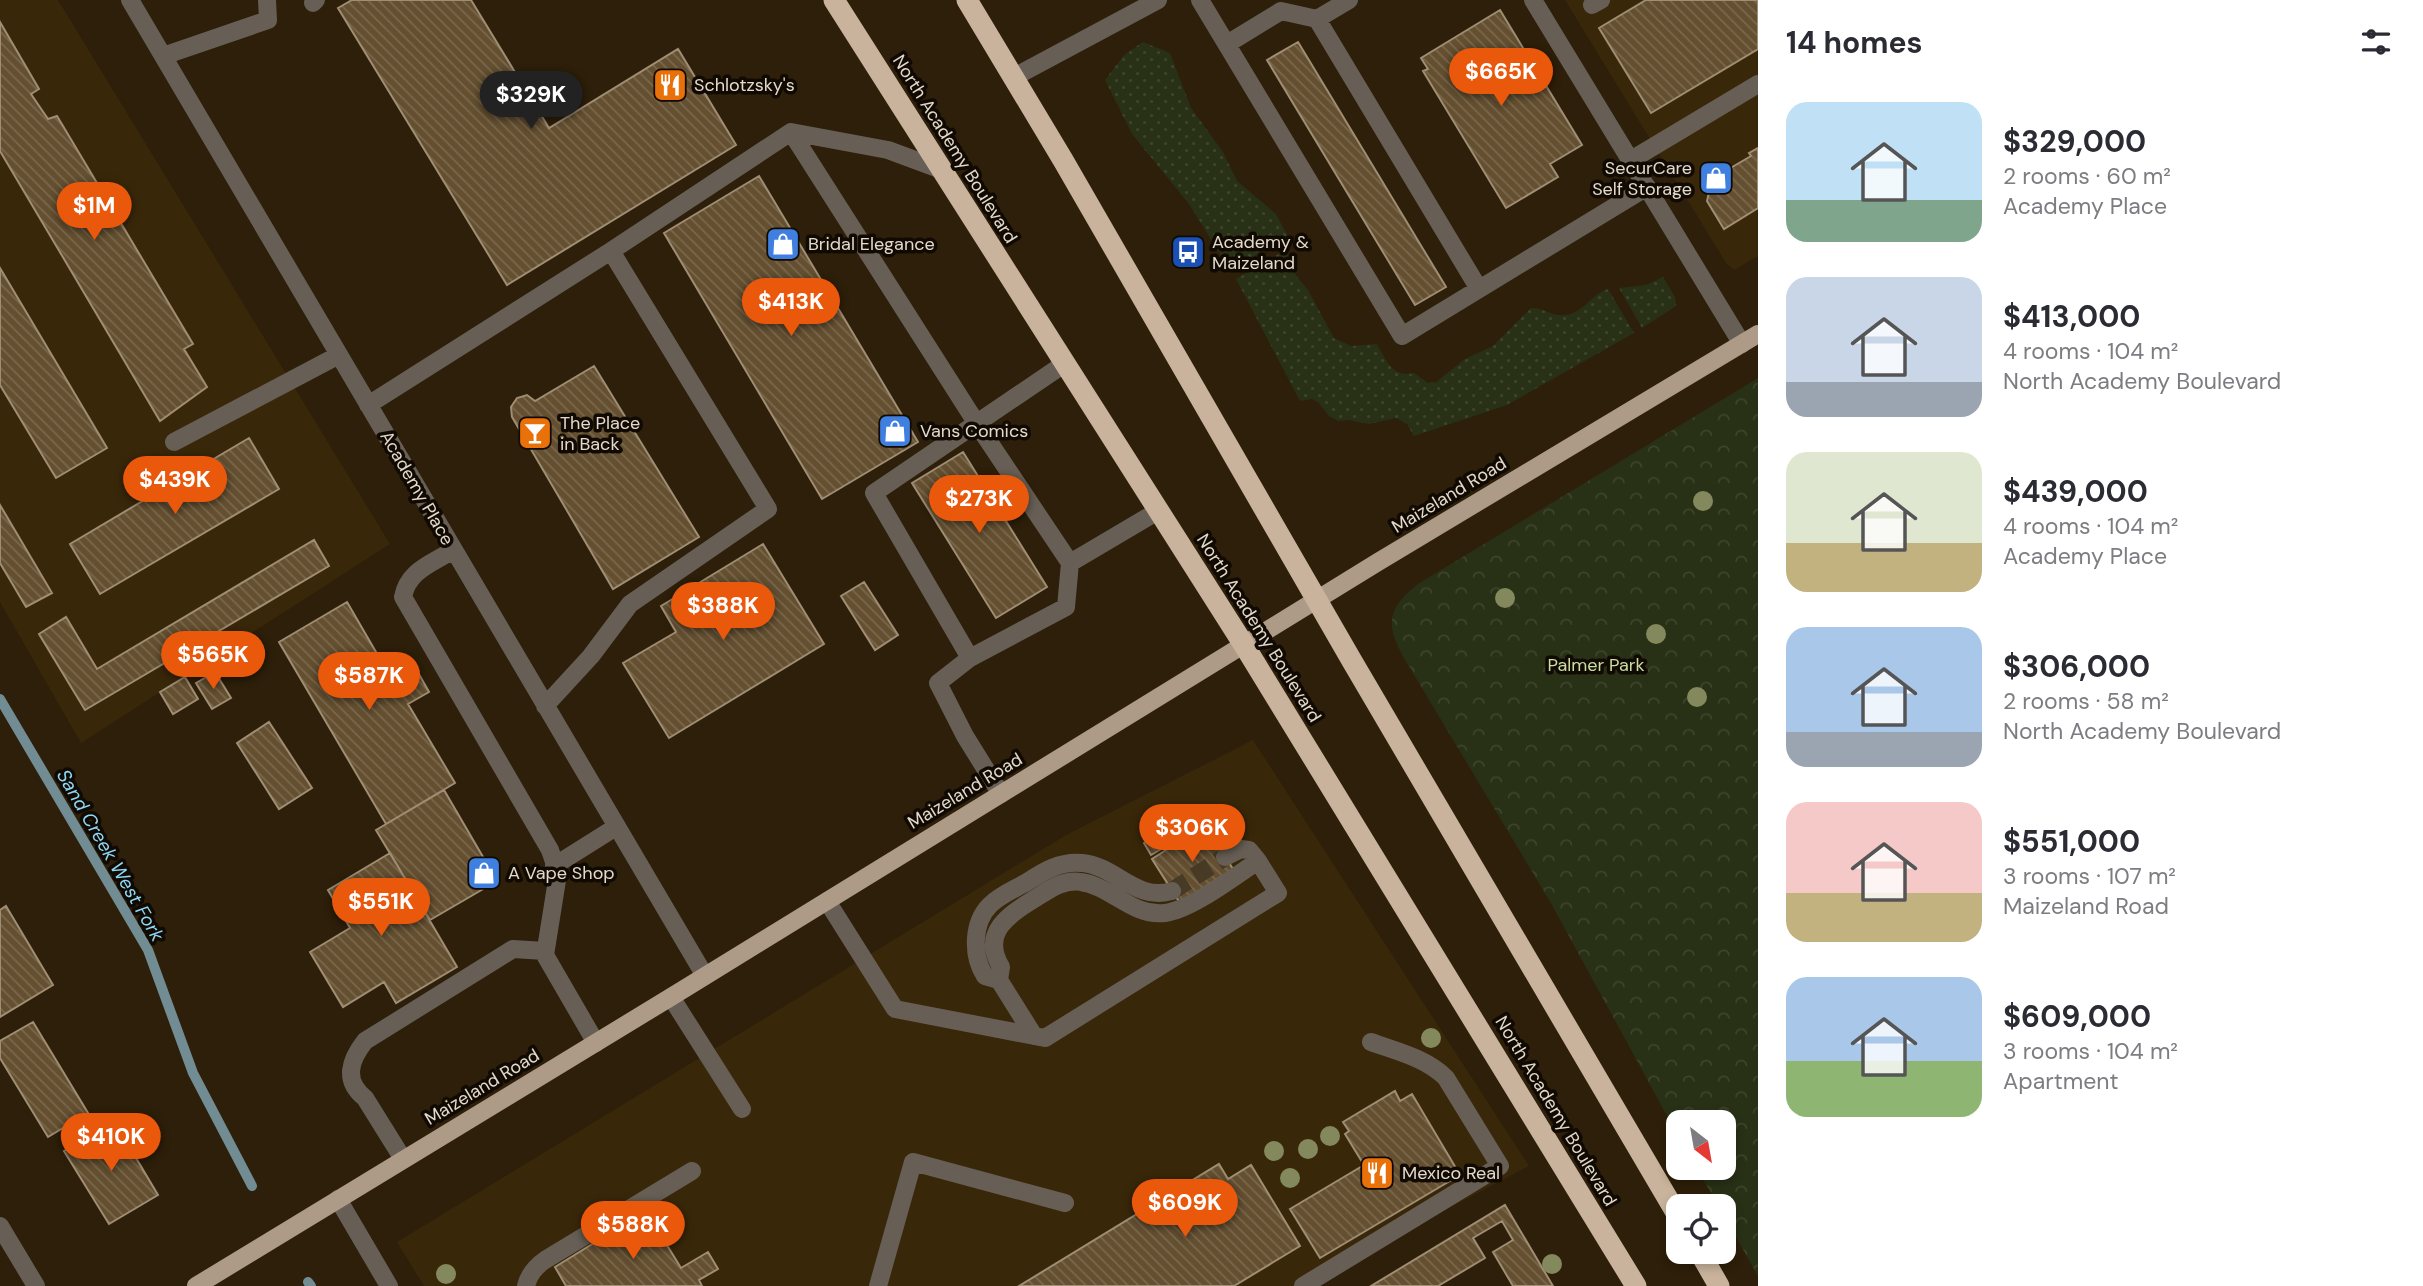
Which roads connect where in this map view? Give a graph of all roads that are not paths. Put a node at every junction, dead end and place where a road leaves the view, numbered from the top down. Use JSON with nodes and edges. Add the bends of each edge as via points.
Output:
{"nodes":[{"id":1,"x":130,"y":0,"type":"edge"},
{"id":2,"x":267,"y":0,"type":"edge"},
{"id":3,"x":834,"y":0,"type":"edge"},
{"id":4,"x":967,"y":0,"type":"edge"},
{"id":5,"x":1200,"y":0,"type":"edge"},
{"id":6,"x":1349,"y":0,"type":"edge"},
{"id":7,"x":1533,"y":0,"type":"edge"},
{"id":8,"x":1152,"y":1,"type":"edge"},
{"id":9,"x":1317,"y":19,"type":"junction"},
{"id":10,"x":1227,"y":44,"type":"junction"},
{"id":11,"x":163,"y":56,"type":"junction"},
{"id":12,"x":1014,"y":77,"type":"junction"},
{"id":13,"x":1758,"y":84,"type":"edge"},
{"id":14,"x":791,"y":132,"type":"junction"},
{"id":15,"x":1631,"y":160,"type":"junction"},
{"id":16,"x":942,"y":170,"type":"junction"},
{"id":17,"x":1647,"y":187,"type":"junction"},
{"id":18,"x":611,"y":251,"type":"junction"},
{"id":19,"x":1479,"y":289,"type":"junction"},
{"id":20,"x":1758,"y":334,"type":"edge"},
{"id":21,"x":1742,"y":344,"type":"junction"},
{"id":22,"x":339,"y":355,"type":"junction"},
{"id":23,"x":1064,"y":364,"type":"junction"},
{"id":24,"x":368,"y":405,"type":"junction"},
{"id":25,"x":977,"y":424,"type":"junction"},
{"id":26,"x":174,"y":442,"type":"dead end"},
{"id":27,"x":1158,"y":511,"type":"junction"},
{"id":28,"x":453,"y":550,"type":"junction"},
{"id":29,"x":1070,"y":563,"type":"junction"},
{"id":30,"x":1318,"y":599,"type":"junction"},
{"id":31,"x":1244,"y":645,"type":"junction"},
{"id":32,"x":970,"y":658,"type":"junction"},
{"id":33,"x":545,"y":706,"type":"junction"},
{"id":34,"x":1001,"y":794,"type":"junction"},
{"id":35,"x":616,"y":827,"type":"junction"},
{"id":36,"x":1225,"y":857,"type":"tunnel mouth"},
{"id":37,"x":1258,"y":861,"type":"junction"},
{"id":38,"x":555,"y":866,"type":"junction"},
{"id":39,"x":1172,"y":891,"type":"tunnel mouth"},
{"id":40,"x":827,"y":901,"type":"junction"},
{"id":41,"x":545,"y":951,"type":"junction"},
{"id":42,"x":705,"y":976,"type":"junction"},
{"id":43,"x":999,"y":980,"type":"junction"},
{"id":44,"x":671,"y":997,"type":"junction"},
{"id":45,"x":1034,"y":1036,"type":"junction"},
{"id":46,"x":1371,"y":1042,"type":"dead end"},
{"id":47,"x":596,"y":1043,"type":"junction"},
{"id":48,"x":742,"y":1109,"type":"dead end"},
{"id":49,"x":403,"y":1159,"type":"junction"},
{"id":50,"x":692,"y":1171,"type":"dead end"},
{"id":51,"x":1666,"y":1195,"type":"edge"},
{"id":52,"x":338,"y":1199,"type":"junction"},
{"id":53,"x":1065,"y":1203,"type":"dead end"},
{"id":54,"x":0,"y":1226,"type":"edge"},
{"id":55,"x":1706,"y":1264,"type":"edge"},
{"id":56,"x":36,"y":1286,"type":"edge"},
{"id":57,"x":197,"y":1286,"type":"edge"},
{"id":58,"x":389,"y":1286,"type":"edge"},
{"id":59,"x":526,"y":1286,"type":"edge"},
{"id":60,"x":878,"y":1286,"type":"edge"},
{"id":61,"x":1303,"y":1286,"type":"edge"},
{"id":62,"x":1636,"y":1286,"type":"edge"},
{"id":63,"x":1719,"y":1286,"type":"edge"}],
"edges":[{"from":1,"to":11,"type":"street","name":"Academy Place"},
{"from":2,"to":11,"type":"street","via":[[268,20]]},
{"from":3,"to":16,"type":"highway","name":"North Academy Boulevard"},
{"from":4,"to":12,"type":"highway"},
{"from":5,"to":10,"type":"street"},
{"from":6,"to":9,"type":"street"},
{"from":7,"to":15,"type":"street"},
{"from":8,"to":12,"type":"street"},
{"from":9,"to":10,"type":"street","via":[[1281,11]]},
{"from":9,"to":19,"type":"street"},
{"from":10,"to":19,"type":"street","via":[[1402,335]]},
{"from":11,"to":22,"type":"street","name":"Academy Place"},
{"from":12,"to":30,"type":"highway"},
{"from":13,"to":15,"type":"street"},
{"from":14,"to":16,"type":"street","via":[[888,149]]},
{"from":14,"to":18,"type":"street"},
{"from":14,"to":25,"type":"street"},
{"from":15,"to":17,"type":"street"},
{"from":16,"to":23,"type":"highway","name":"North Academy Boulevard"},
{"from":17,"to":19,"type":"street"},
{"from":17,"to":21,"type":"street"},
{"from":18,"to":24,"type":"street"},
{"from":18,"to":33,"type":"street","via":[[768,509],[630,604]]},
{"from":20,"to":21,"type":"main road","name":"Maizeland Road"},
{"from":21,"to":30,"type":"main road","name":"Maizeland Road"},
{"from":22,"to":24,"type":"street","name":"Academy Place"},
{"from":22,"to":26,"type":"street"},
{"from":23,"to":25,"type":"street"},
{"from":23,"to":27,"type":"highway","name":"North Academy Boulevard"},
{"from":24,"to":28,"type":"street","name":"Academy Place"},
{"from":25,"to":29,"type":"street"},
{"from":25,"to":32,"type":"street","via":[[874,493]]},
{"from":27,"to":29,"type":"street"},
{"from":27,"to":31,"type":"highway","name":"North Academy Boulevard"},
{"from":28,"to":33,"type":"street","name":"Academy Place"},
{"from":28,"to":38,"type":"street","via":[[412,576],[403,597],[550,850]]},
{"from":29,"to":32,"type":"street","via":[[1066,607]]},
{"from":30,"to":31,"type":"main road","name":"Maizeland Road"},
{"from":30,"to":51,"type":"highway"},
{"from":31,"to":34,"type":"main road","name":"Maizeland Road"},
{"from":31,"to":62,"type":"highway","name":"North Academy Boulevard"},
{"from":32,"to":34,"type":"street","via":[[938,683]]},
{"from":33,"to":35,"type":"street","name":"Academy Place"},
{"from":34,"to":40,"type":"main road","name":"Maizeland Road"},
{"from":35,"to":38,"type":"street"},
{"from":35,"to":42,"type":"street","name":"Academy Place"},
{"from":36,"to":37,"type":"street","via":[[1241,849],[1249,850]]},
{"from":37,"to":43,"type":"street","via":[[1182,909],[1158,914],[1141,911],[1087,883],[1056,886],[1013,911],[998,927]]},
{"from":37,"to":45,"type":"street","via":[[1278,893],[1045,1038]]},
{"from":38,"to":41,"type":"street","via":[[558,874]]},
{"from":39,"to":43,"type":"street","via":[[1141,891],[1087,863],[1047,869],[990,905],[979,924],[978,962],[985,976]]},
{"from":40,"to":42,"type":"main road","name":"Maizeland Road"},
{"from":40,"to":45,"type":"street","via":[[895,1009]]},
{"from":41,"to":47,"type":"street"},
{"from":41,"to":49,"type":"street","via":[[513,949],[365,1041],[354,1055],[350,1071],[356,1091]]},
{"from":42,"to":44,"type":"main road","name":"Maizeland Road"},
{"from":43,"to":45,"type":"street"},
{"from":44,"to":47,"type":"main road","name":"Maizeland Road"},
{"from":44,"to":48,"type":"street"},
{"from":46,"to":61,"type":"street","via":[[1421,1060],[1446,1078],[1500,1166]]},
{"from":47,"to":49,"type":"main road","name":"Maizeland Road"},
{"from":49,"to":52,"type":"main road","name":"Maizeland Road"},
{"from":50,"to":59,"type":"street","via":[[545,1260],[535,1267]]},
{"from":52,"to":57,"type":"main road","name":"Maizeland Road"},
{"from":52,"to":58,"type":"street"},
{"from":53,"to":60,"type":"street","via":[[913,1161]]},
{"from":54,"to":56,"type":"street"},
{"from":55,"to":63,"type":"highway"}]}
